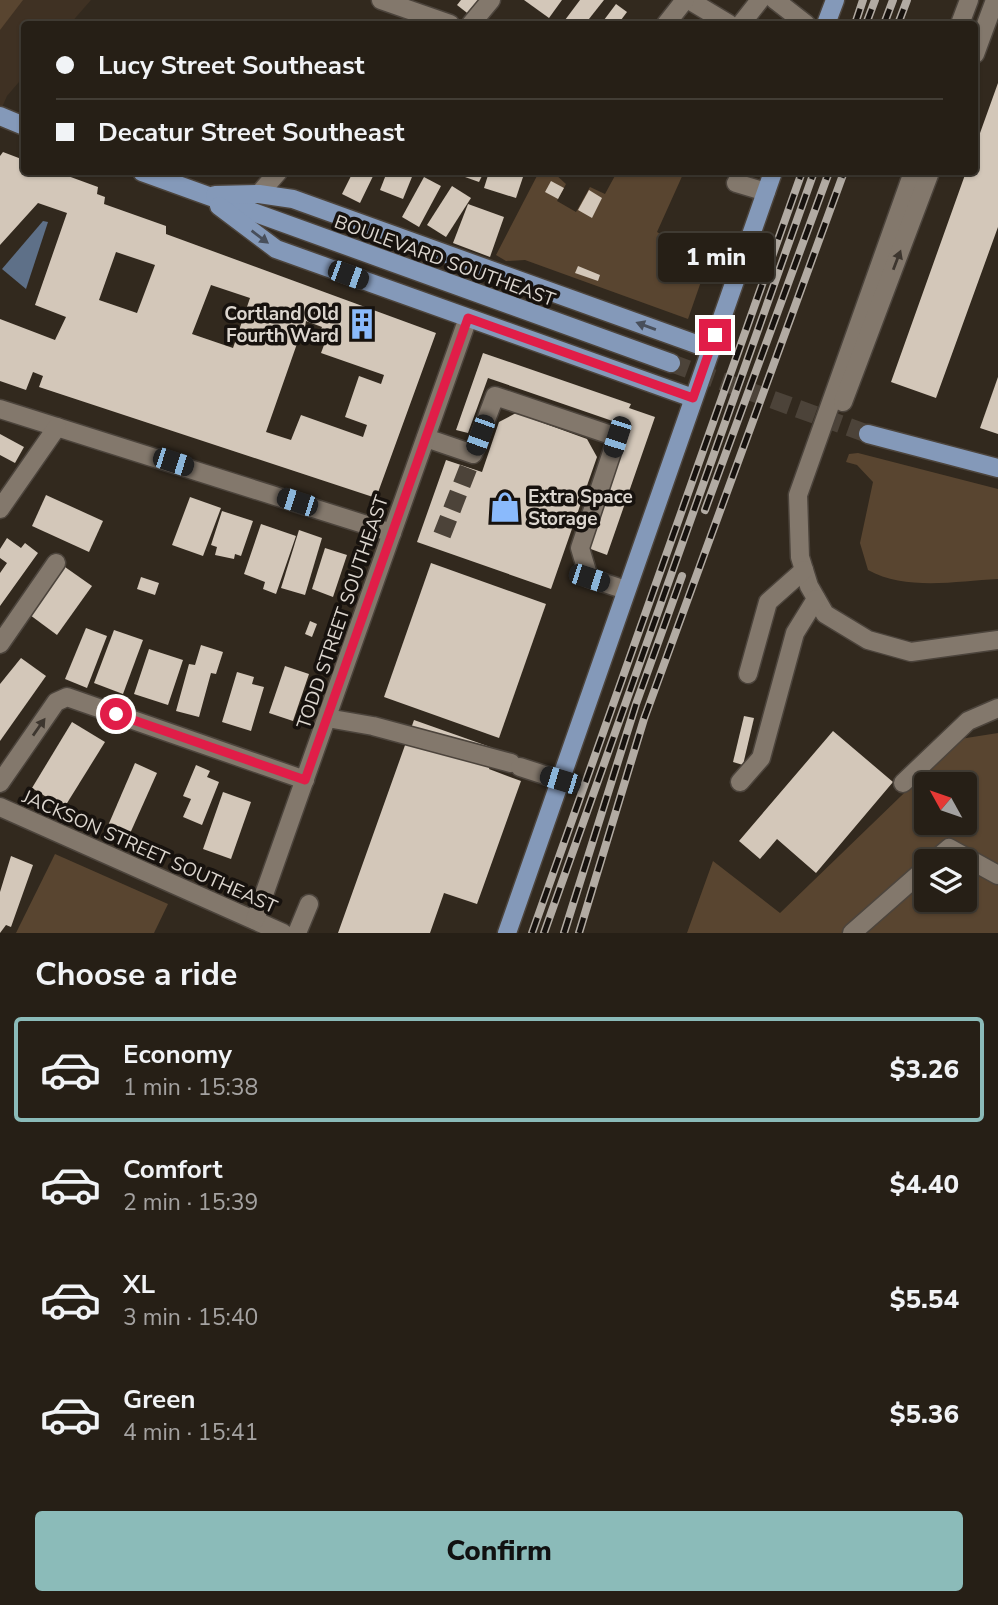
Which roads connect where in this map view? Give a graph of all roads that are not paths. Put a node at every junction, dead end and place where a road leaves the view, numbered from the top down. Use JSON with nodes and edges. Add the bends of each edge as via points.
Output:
{"nodes":[{"id":1,"x":381,"y":0,"type":"edge"},
{"id":2,"x":491,"y":0,"type":"edge"},
{"id":3,"x":687,"y":0,"type":"edge"},
{"id":4,"x":760,"y":0,"type":"edge"},
{"id":5,"x":775,"y":0,"type":"edge"},
{"id":6,"x":835,"y":0,"type":"edge"},
{"id":7,"x":969,"y":0,"type":"edge"},
{"id":8,"x":995,"y":0,"type":"edge"},
{"id":9,"x":410,"y":18,"type":"edge"},
{"id":10,"x":430,"y":21,"type":"edge"},
{"id":11,"x":474,"y":21,"type":"edge"},
{"id":12,"x":669,"y":21,"type":"edge"},
{"id":13,"x":724,"y":21,"type":"edge"},
{"id":14,"x":743,"y":21,"type":"edge"},
{"id":15,"x":802,"y":21,"type":"edge"},
{"id":16,"x":827,"y":21,"type":"edge"},
{"id":17,"x":961,"y":21,"type":"edge"},
{"id":18,"x":978,"y":46,"type":"edge"},
{"id":19,"x":0,"y":116,"type":"edge"},
{"id":20,"x":21,"y":125,"type":"edge"},
{"id":21,"x":150,"y":175,"type":"edge"},
{"id":22,"x":275,"y":175,"type":"edge"},
{"id":23,"x":772,"y":175,"type":"edge"},
{"id":24,"x":912,"y":175,"type":"edge"},
{"id":25,"x":929,"y":175,"type":"edge"},
{"id":26,"x":736,"y":183,"type":"dead end"},
{"id":27,"x":766,"y":192,"type":"junction"},
{"id":28,"x":259,"y":194,"type":"junction"},
{"id":29,"x":205,"y":196,"type":"junction"},
{"id":30,"x":468,"y":318,"type":"junction"},
{"id":31,"x":710,"y":349,"type":"junction"},
{"id":32,"x":671,"y":363,"type":"tunnel mouth"},
{"id":33,"x":693,"y":398,"type":"junction"},
{"id":34,"x":0,"y":410,"type":"edge"},
{"id":35,"x":57,"y":427,"type":"junction"},
{"id":36,"x":868,"y":434,"type":"tunnel mouth"},
{"id":37,"x":426,"y":438,"type":"junction"},
{"id":38,"x":998,"y":468,"type":"edge"},
{"id":39,"x":0,"y":509,"type":"edge"},
{"id":40,"x":392,"y":533,"type":"junction"},
{"id":41,"x":56,"y":563,"type":"dead end"},
{"id":42,"x":802,"y":563,"type":"junction"},
{"id":43,"x":626,"y":590,"type":"junction"},
{"id":44,"x":816,"y":598,"type":"junction"},
{"id":45,"x":998,"y":639,"type":"edge"},
{"id":46,"x":0,"y":644,"type":"edge"},
{"id":47,"x":748,"y":674,"type":"dead end"},
{"id":48,"x":998,"y":708,"type":"edge"},
{"id":49,"x":327,"y":718,"type":"junction"},
{"id":50,"x":305,"y":780,"type":"junction"},
{"id":51,"x":560,"y":780,"type":"junction"},
{"id":52,"x":740,"y":782,"type":"dead end"},
{"id":53,"x":0,"y":783,"type":"edge"},
{"id":54,"x":903,"y":783,"type":"dead end"},
{"id":55,"x":0,"y":807,"type":"edge"},
{"id":56,"x":977,"y":863,"type":"edge"},
{"id":57,"x":998,"y":875,"type":"edge"},
{"id":58,"x":914,"y":879,"type":"edge"},
{"id":59,"x":309,"y":904,"type":"dead end"},
{"id":60,"x":255,"y":920,"type":"junction"},
{"id":61,"x":282,"y":933,"type":"edge"},
{"id":62,"x":297,"y":933,"type":"edge"},
{"id":63,"x":507,"y":933,"type":"edge"},
{"id":64,"x":852,"y":933,"type":"edge"}],
"edges":[{"from":1,"to":9,"type":"street"},
{"from":2,"to":11,"type":"street"},
{"from":3,"to":12,"type":"street"},
{"from":3,"to":13,"type":"street"},
{"from":4,"to":14,"type":"street"},
{"from":5,"to":15,"type":"street"},
{"from":6,"to":16,"type":"main road"},
{"from":7,"to":17,"type":"street"},
{"from":8,"to":18,"type":"street"},
{"from":9,"to":10,"type":"street"},
{"from":19,"to":20,"type":"main road"},
{"from":21,"to":29,"type":"main road","name":"BOULEVARD SOUTHEAST"},
{"from":22,"to":28,"type":"street"},
{"from":23,"to":27,"type":"main road"},
{"from":24,"to":42,"type":"street","via":[[797,495]]},
{"from":42,"to":25,"type":"street","one_way":true,"via":[[807,501]]},
{"from":26,"to":27,"type":"street"},
{"from":27,"to":31,"type":"main road"},
{"from":28,"to":29,"type":"main road","name":"BOULEVARD SOUTHEAST"},
{"from":31,"to":28,"type":"main road","name":"BOULEVARD SOUTHEAST","one_way":true,"via":[[293,199]]},
{"from":29,"to":30,"type":"main road","one_way":true,"via":[[276,249]]},
{"from":29,"to":32,"type":"main road","name":"BOULEVARD SOUTHEAST"},
{"from":30,"to":33,"type":"main road"},
{"from":30,"to":37,"type":"street","name":"TODD STREET SOUTHEAST"},
{"from":31,"to":33,"type":"main road"},
{"from":33,"to":43,"type":"main road"},
{"from":34,"to":35,"type":"street"},
{"from":35,"to":39,"type":"street"},
{"from":35,"to":40,"type":"street"},
{"from":36,"to":38,"type":"main road"},
{"from":37,"to":40,"type":"street","name":"TODD STREET SOUTHEAST"},
{"from":37,"to":43,"type":"street","via":[[471,460],[495,396],[617,437],[580,548],[589,578]]},
{"from":40,"to":49,"type":"street","name":"TODD STREET SOUTHEAST"},
{"from":41,"to":46,"type":"street"},
{"from":42,"to":44,"type":"street"},
{"from":42,"to":47,"type":"street","via":[[768,602]]},
{"from":43,"to":51,"type":"main road"},
{"from":44,"to":45,"type":"street","via":[[825,614],[844,628],[911,652]]},
{"from":44,"to":52,"type":"street","via":[[795,633],[761,758]]},
{"from":48,"to":54,"type":"street","via":[[968,721]]},
{"from":49,"to":50,"type":"street","name":"TODD STREET SOUTHEAST"},
{"from":49,"to":51,"type":"street","via":[[373,726]]},
{"from":53,"to":50,"type":"street","one_way":true,"via":[[56,702],[67,696]]},
{"from":50,"to":60,"type":"street","name":"TODD STREET SOUTHEAST"},
{"from":51,"to":63,"type":"main road"},
{"from":55,"to":60,"type":"street","name":"JACKSON STREET SOUTHEAST"},
{"from":56,"to":57,"type":"street"},
{"from":58,"to":64,"type":"street"},
{"from":59,"to":62,"type":"street"},
{"from":60,"to":61,"type":"street","name":"JACKSON STREET SOUTHEAST"}]}
